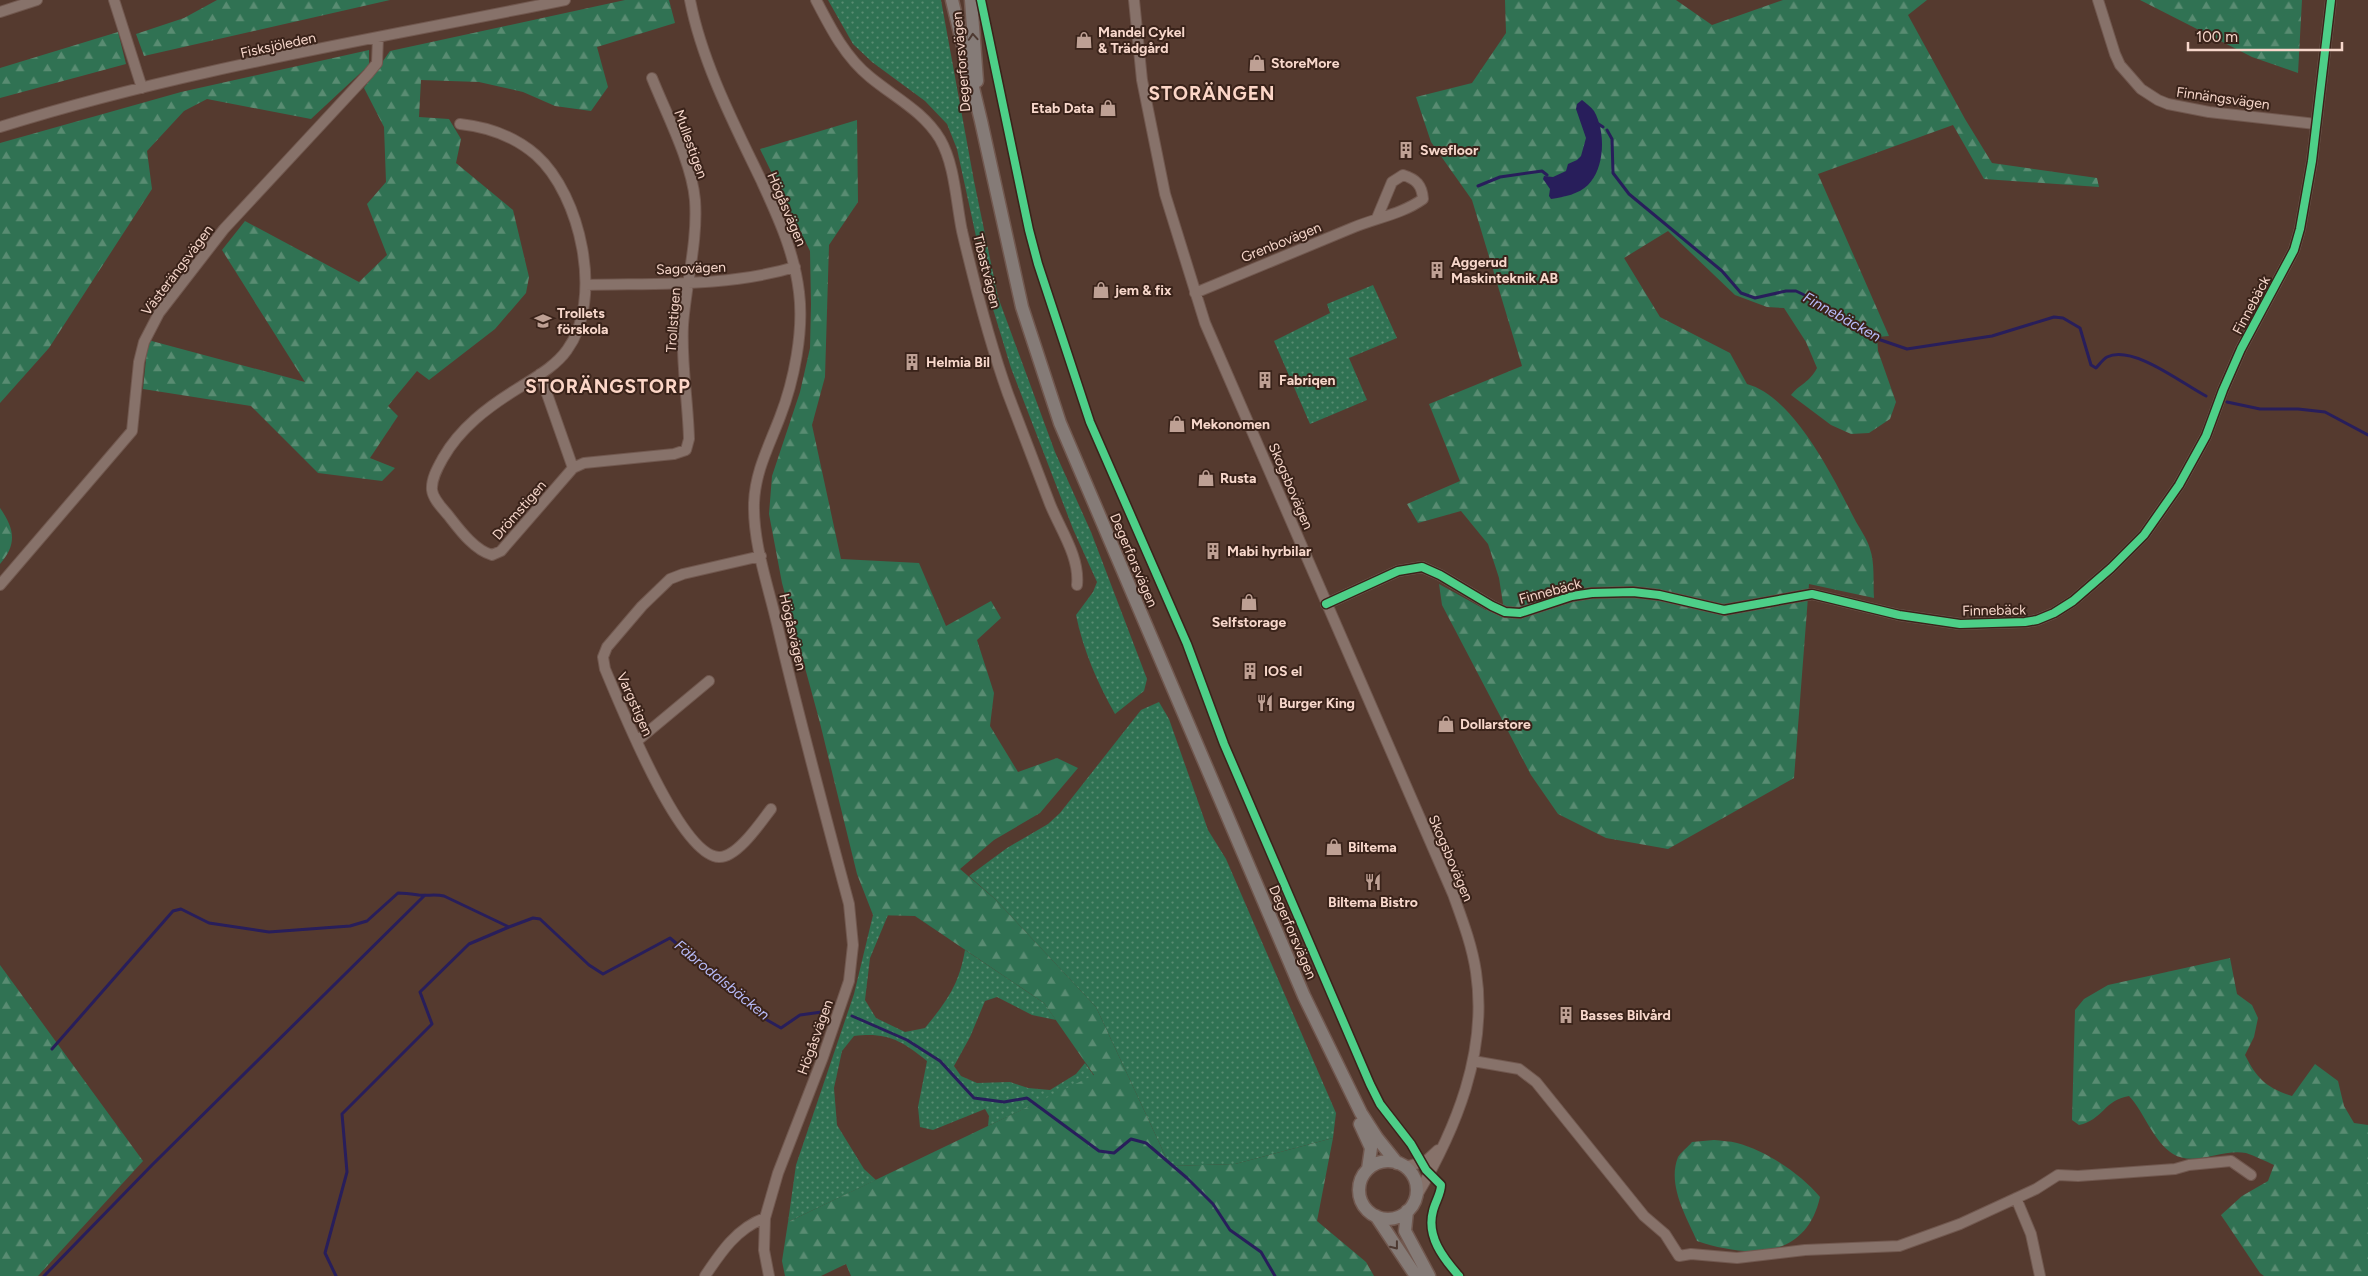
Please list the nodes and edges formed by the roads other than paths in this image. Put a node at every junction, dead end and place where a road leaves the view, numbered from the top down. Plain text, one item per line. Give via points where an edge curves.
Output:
1 (37, 0) edge
2 (114, 0) edge
3 (565, 0) edge
4 (690, 0) edge
5 (816, 0) edge
6 (952, 0) edge
7 (971, 0) edge
8 (1134, 0) edge
9 (2098, 0) edge
10 (2331, 0) edge
11 (0, 12) edge
12 (378, 38) junction
13 (652, 78) dead end
14 (142, 88) junction
15 (981, 121) junction
16 (460, 124) dead end
17 (2316, 124) junction
18 (0, 127) edge
19 (1377, 218) junction
20 (795, 267) junction
21 (689, 282) junction
22 (586, 285) junction
23 (1196, 293) junction
24 (540, 374) junction
25 (573, 468) junction
26 (761, 556) junction
27 (0, 585) edge
28 (1076, 585) dead end
29 (1326, 604) junction
30 (708, 681) dead end
31 (637, 741) junction
32 (771, 809) dead end
33 (1304, 996) junction
34 (1473, 1061) junction
35 (1444, 1141) junction
36 (1401, 1165) junction
37 (1368, 1169) junction
38 (2251, 1175) dead end
39 (1416, 1197) junction
40 (2016, 1198) junction
41 (1407, 1211) junction
42 (1376, 1216) junction
43 (765, 1218) junction
44 (704, 1276) edge
45 (769, 1276) edge
46 (1416, 1276) edge
47 (1429, 1276) edge
48 (2040, 1276) edge

1 - 11 street
2 - 14 street
3 - 12 street, Fisksjöleden
4 - 20 street, Högåsvägen via 697,34 787,238
5 - 28 street, Tibastvägen via 858,65 917,112 940,141 950,166 969,261 990,337 1050,505 1074,557 1078,576
6 - 15 main road, Degerforsvägen
15 -> 7 main road, Degerforsvägen
8 - 23 street, Skogsbovägen via 1147,110 1165,194
9 - 17 street, Finnängsvägen via 2120,65 2140,88 2158,100 2210,112
10 - 17 street, Finnebäck
12 - 14 street, Fisksjöleden
12 - 27 street, Västerängsvägen via 376,63 368,74 224,229 159,313 138,362 132,431
13 - 21 street, Mullestigen via 692,184 695,216
14 - 18 street, Fisksjöleden
15 - 33 main road, Degerforsvägen via 1022,308 1060,423
16 - 22 street, Drömstigen via 496,131 523,146 549,168 574,219
17 - 29 street, Finnebäck via 2311,168 2294,250 2241,350 2202,444 2144,535 2111,568 2054,613 2025,622 1960,624 1812,594 1724,610 1633,592 1572,596 1534,610 1506,612 1430,570 1413,567
19 - 19 street, Grenbovägen via 1412,207 1423,199 1422,188 1414,179 1403,175 1392,182
19 - 23 street, Grenbovägen
20 - 21 street, Sagovägen via 736,280
20 - 26 street, Högåsvägen via 800,295 794,370 760,468 754,500
21 - 22 street, Sagovägen
21 - 25 street, Trollstigen via 682,343 689,439 686,450 584,463
22 - 24 street, Drömstigen via 580,326 574,339 556,363
23 - 29 street, Skogsbovägen via 1232,386
24 - 25 street
24 - 25 street, Drömstigen via 484,412 456,439 437,468 432,492 460,530 484,552 492,555 500,551
26 - 31 street, Vargstigen via 670,579 607,647 603,656 605,669
26 - 43 street, Högåsvägen via 806,747 849,904 853,945 843,1001 778,1173
29 - 34 street, Skogsbovägen via 1464,925 1476,972 1478,1010
30 - 31 street
31 - 32 street, Vargstigen via 670,808 683,828 710,854 728,856
33 - 36 main road, Degerforsvägen via 1361,1113 1377,1138
33 - 37 main road, Degerforsvägen via 1331,1070 1368,1139 1371,1148
34 - 35 street, Skogsbovägen via 1469,1080
34 - 40 street via 1519,1069 1536,1082 1644,1216 1665,1234 1679,1256 1737,1258 1805,1250 1899,1246 1960,1224
35 - 36 street, Skogsbovägen via 1426,1161
35 - 39 street, Skogsbovägen
36 - 37 main road via 1384,1162
36 - 39 main road via 1415,1180
37 - 42 main road via 1362,1178 1359,1194 1363,1205
38 - 40 street via 2230,1161 2175,1169 2058,1175 2049,1183
39 - 41 main road
40 - 48 street via 2031,1234
41 - 42 main road via 1392,1218
41 - 47 main road via 1405,1231
42 -> 46 main road
43 - 44 street via 733,1238
43 - 45 street, Högåsvägen via 764,1250

